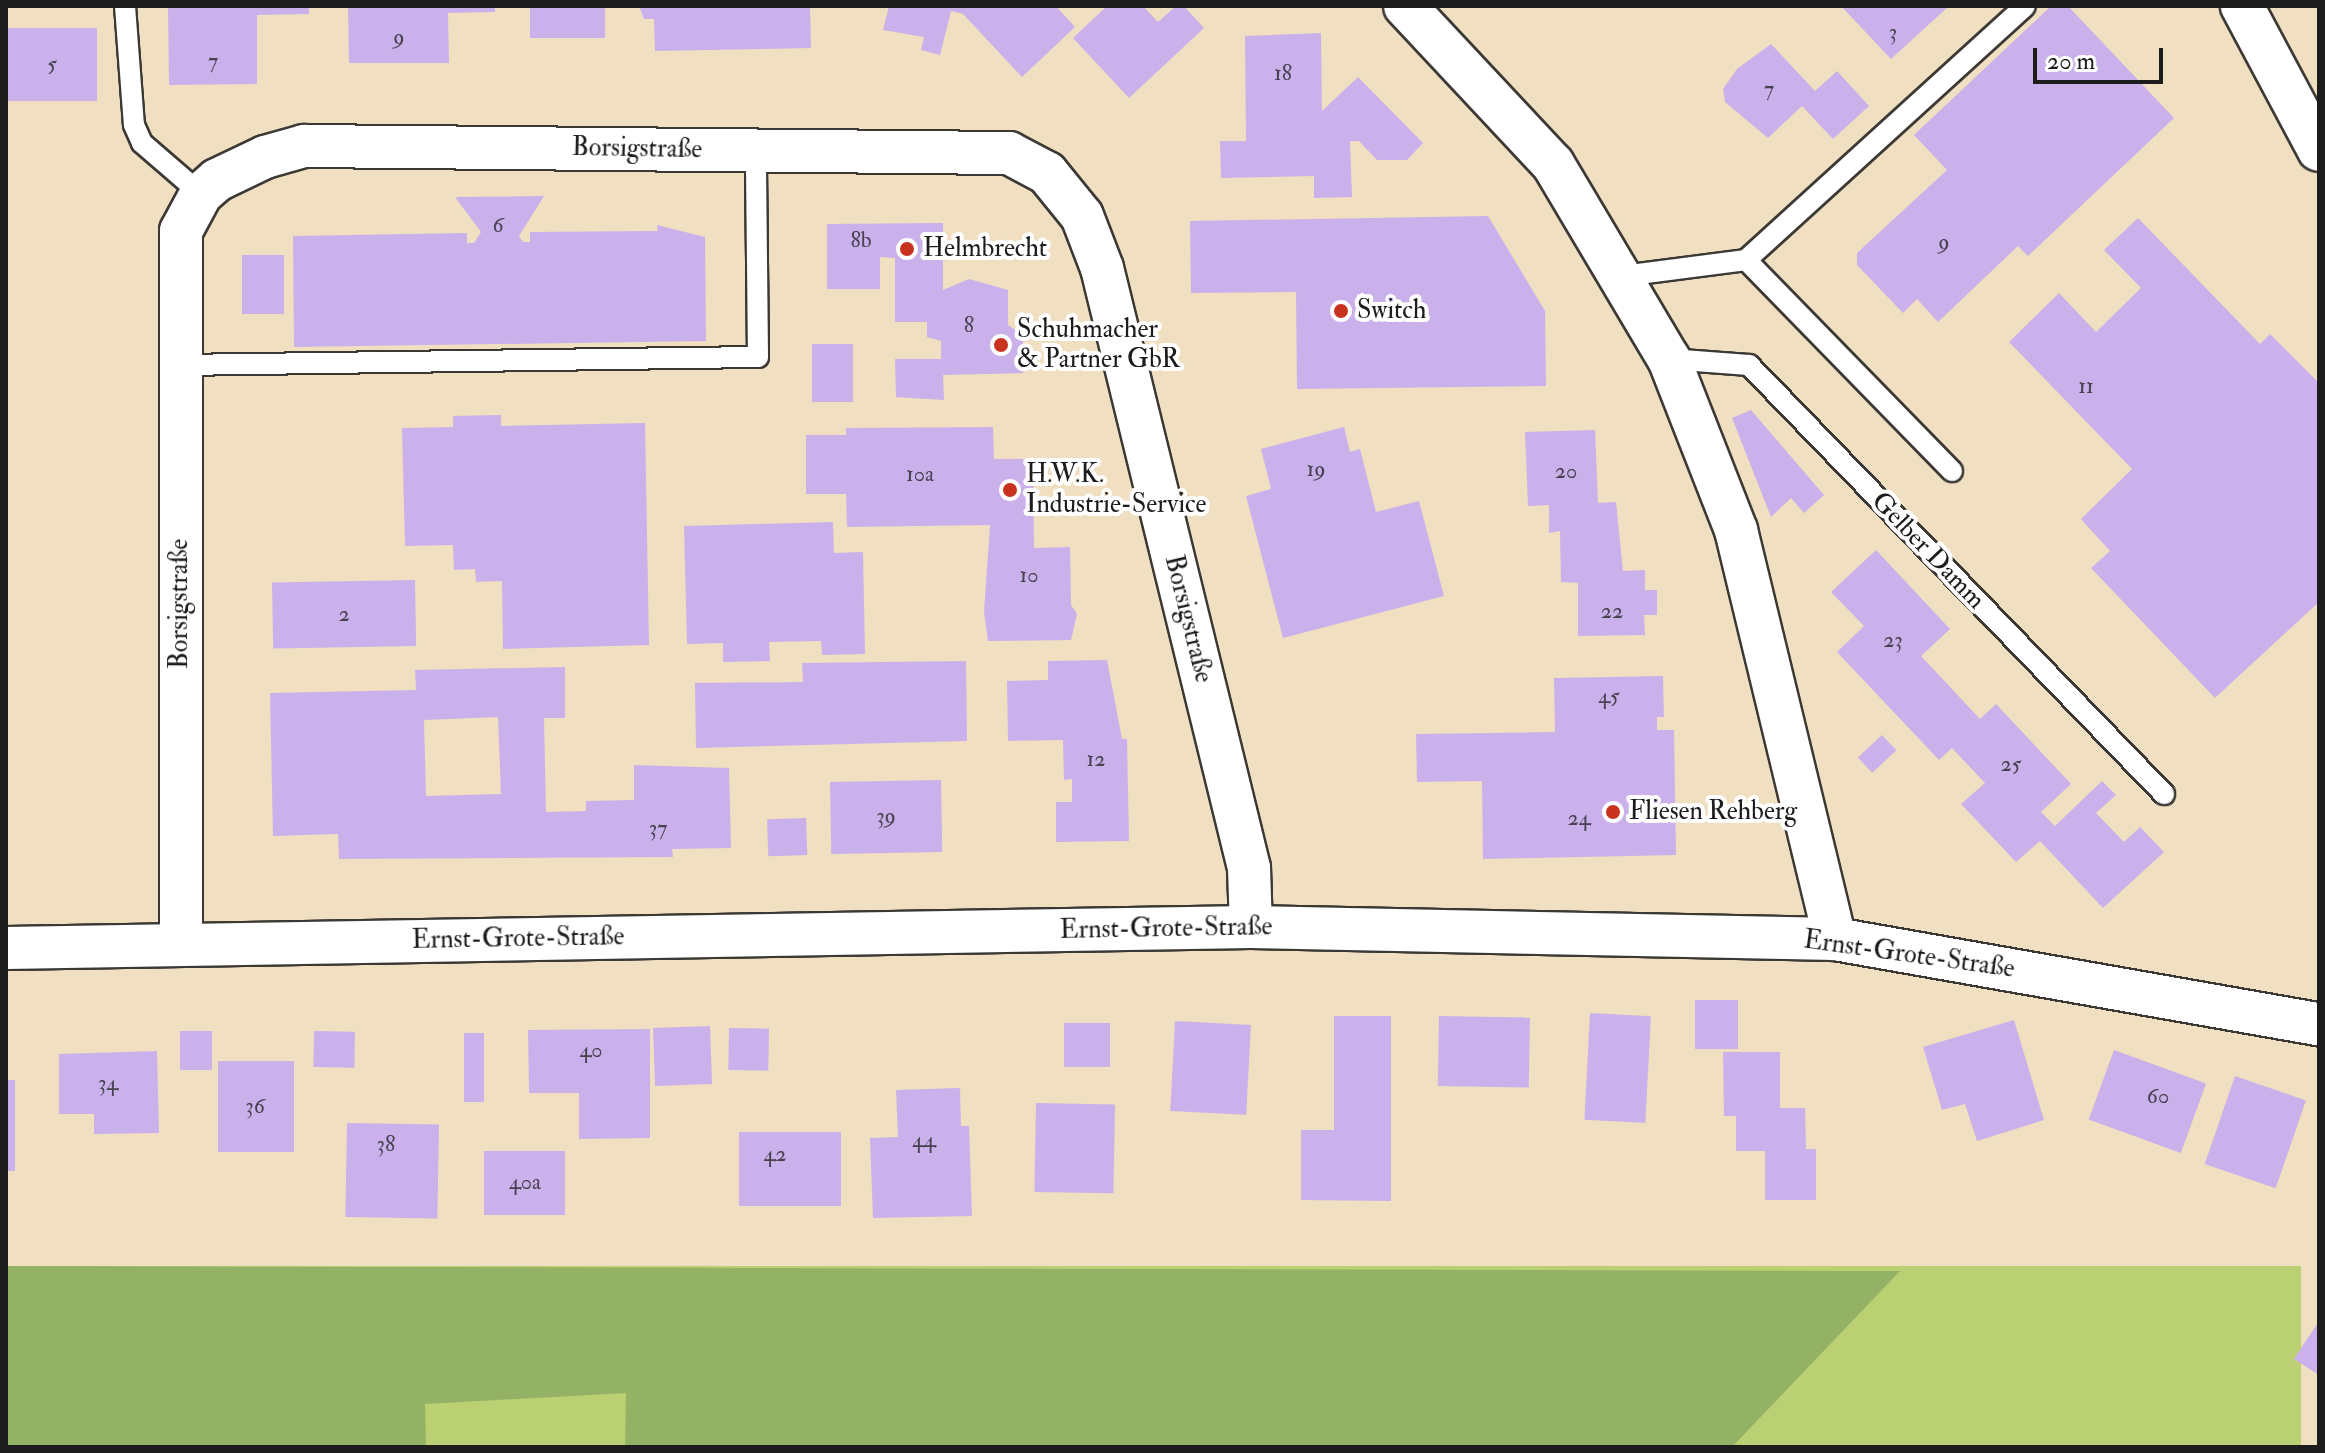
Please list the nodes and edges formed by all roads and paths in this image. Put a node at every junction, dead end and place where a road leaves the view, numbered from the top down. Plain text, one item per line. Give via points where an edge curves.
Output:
1 (125, 6) edge
2 (1405, 6) edge
3 (2025, 6) edge
4 (2242, 6) edge
5 (756, 150) junction
6 (2319, 150) edge
7 (201, 194) junction
8 (1746, 260) junction
9 (1623, 276) junction
10 (1669, 359) junction
11 (178, 365) junction
12 (1952, 471) dead end
13 (2164, 794) dead end
14 (1251, 927) junction
15 (1835, 939) junction
16 (181, 944) junction
17 (6, 948) edge
18 (2319, 1024) edge

1 - 7 lane via 134,125 142,143
2 - 9 street via 1553,164
3 - 8 lane
4 - 6 street
5 - 7 street, Borsigstraße via 304,146 237,168
5 - 11 lane via 758,357
5 - 14 street, Borsigstraße via 1009,153 1047,173 1082,216 1102,268 1249,868
7 - 11 street, Borsigstraße via 181,231
8 - 9 lane
8 - 12 lane
9 - 10 street
10 - 13 lane, Gelber Damm via 1749,365
10 - 15 street via 1736,530
11 - 16 street, Borsigstraße
14 - 15 street, Ernst-Grote-Straße
14 - 16 street, Ernst-Grote-Straße
15 - 18 street, Ernst-Grote-Straße
16 - 17 street, Ernst-Grote-Straße

